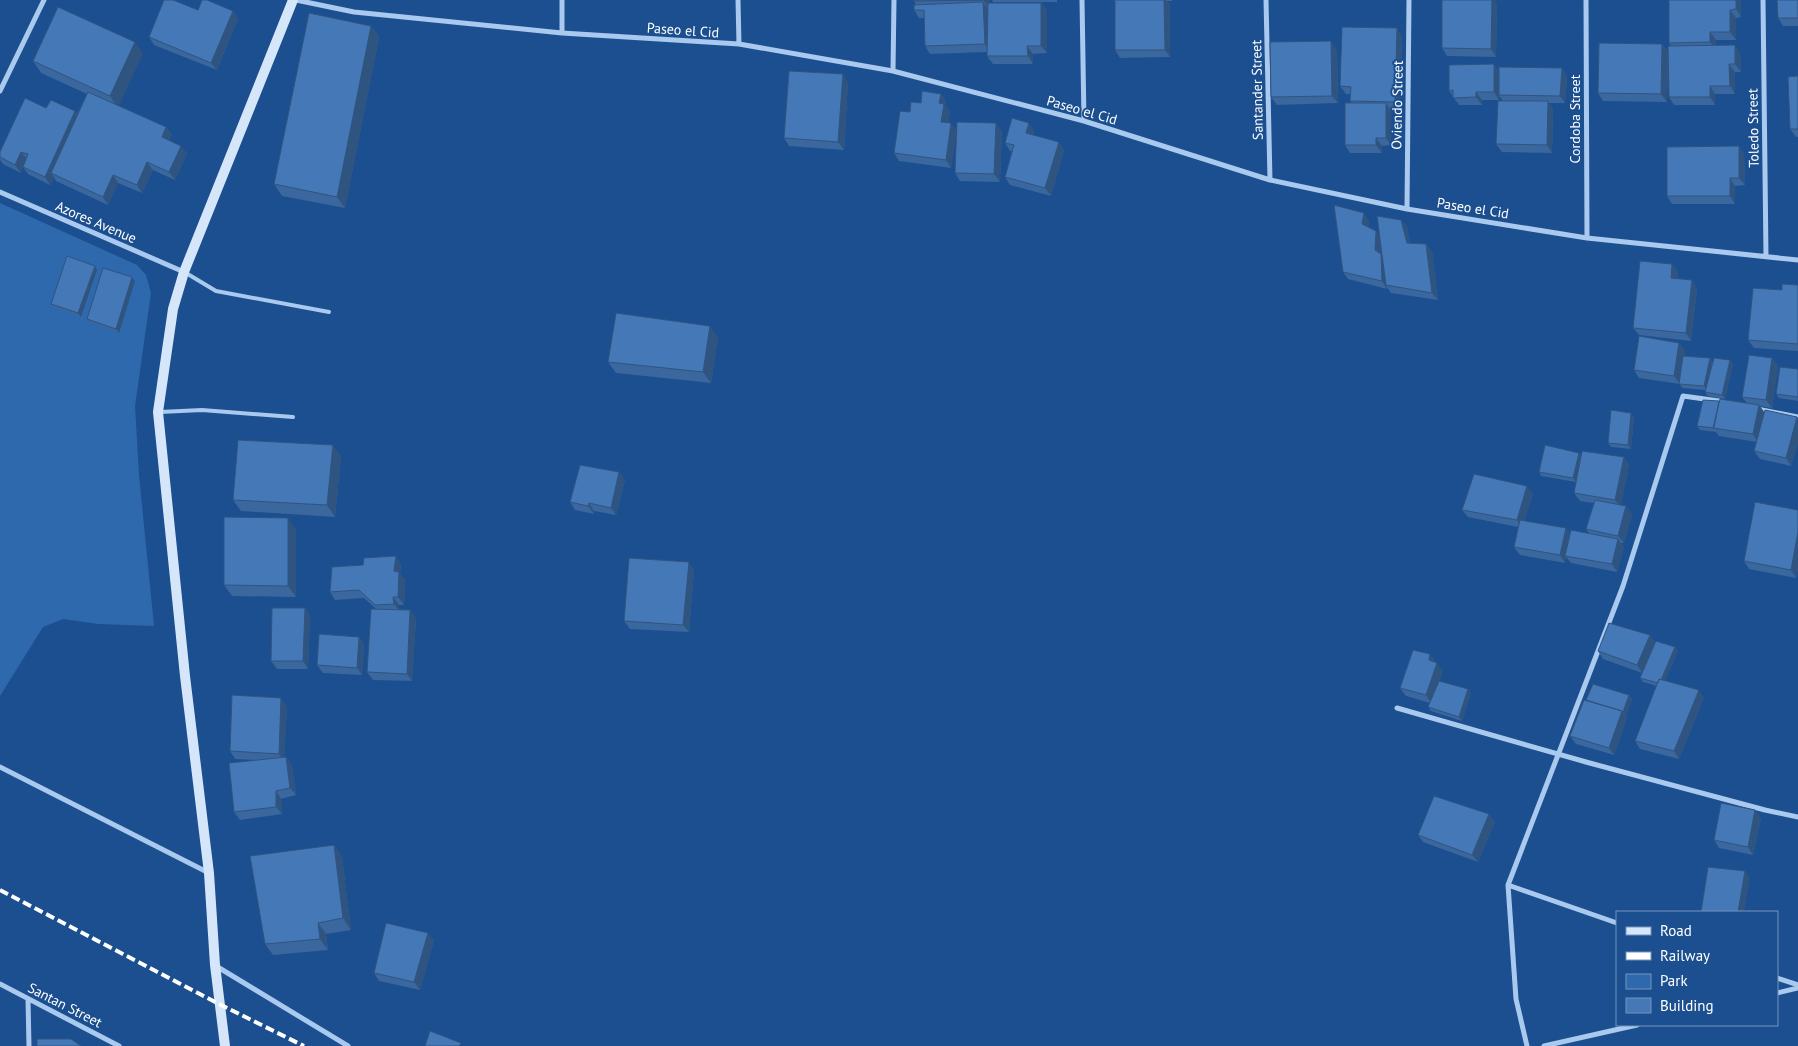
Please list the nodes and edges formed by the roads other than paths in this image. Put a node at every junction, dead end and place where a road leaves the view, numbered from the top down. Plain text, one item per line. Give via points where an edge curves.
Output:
1 (44, 0) edge
2 (295, 0) edge
3 (562, 0) edge
4 (738, 0) edge
5 (894, 0) edge
6 (1082, 0) edge
7 (1266, 0) edge
8 (1409, 0) edge
9 (1586, 0) edge
10 (1763, 0) edge
11 (562, 33) junction
12 (739, 44) junction
13 (893, 71) junction
14 (0, 91) edge
15 (1084, 121) junction
16 (1270, 180) junction
17 (0, 192) edge
18 (1407, 210) junction
19 (1586, 238) junction
20 (1766, 256) junction
21 (1798, 260) edge
22 (184, 272) junction
23 (329, 312) dead end
24 (1721, 402) edge
25 (1750, 407) edge
26 (158, 412) junction
27 (293, 417) dead end
28 (1798, 417) edge
29 (1398, 708) dead end
30 (1559, 754) junction
31 (0, 767) edge
32 (1798, 817) edge
33 (209, 874) junction
34 (1508, 885) junction
35 (1616, 923) edge
36 (215, 965) junction
37 (1778, 978) edge
38 (0, 984) edge
39 (1798, 986) edge
40 (1778, 993) edge
41 (28, 999) junction
42 (1633, 1026) edge
43 (29, 1046) edge
44 (119, 1046) edge
45 (225, 1046) edge
46 (348, 1046) edge
47 (1527, 1046) edge
48 (1544, 1046) edge

1 - 14 street
2 - 11 street, Paseo el Cid via 354,12
2 - 22 street
3 - 11 street
4 - 12 street
5 - 13 street
6 - 15 street
7 - 16 street, Santander Street
8 - 18 street, Oviendo Street
9 - 19 street, Cordoba Street
10 - 20 street, Toledo Street
11 - 12 street, Paseo el Cid
12 - 13 street, Paseo el Cid
13 - 15 street, Paseo el Cid
15 - 16 street, Paseo el Cid
16 - 18 street, Paseo el Cid
17 - 22 street, Azores Avenue
18 - 19 street, Paseo el Cid
19 - 20 street, Paseo el Cid
20 - 21 street, Paseo el Cid
22 - 23 lane via 216,291
22 - 26 street via 173,309
24 - 30 street via 1683,396 1622,586
25 - 28 street
26 - 27 lane via 202,410
26 - 33 street
29 - 30 street
30 - 32 street
30 - 34 street
31 - 33 street
33 - 36 street
34 - 35 street
34 - 47 street via 1516,999
36 - 45 street
36 - 46 street
37 - 39 street
38 - 41 street, Santan Street
39 - 40 street
41 - 43 street
41 - 44 street, Santan Street
42 - 48 street

